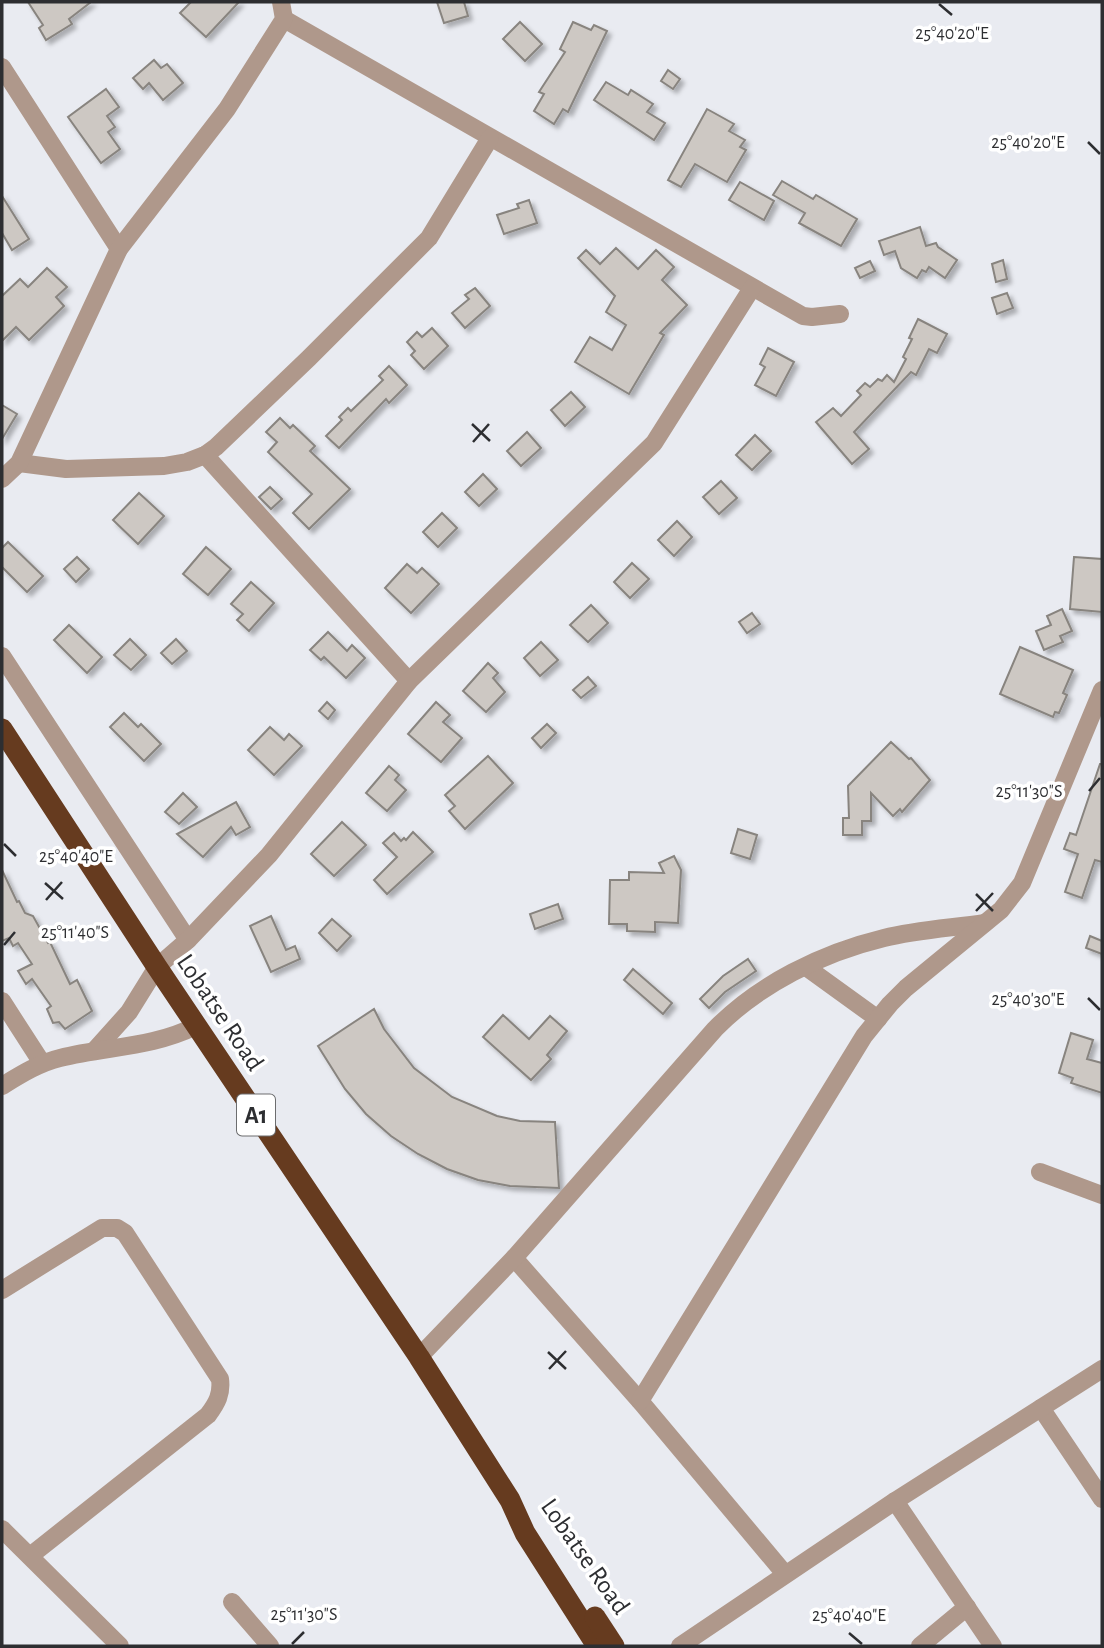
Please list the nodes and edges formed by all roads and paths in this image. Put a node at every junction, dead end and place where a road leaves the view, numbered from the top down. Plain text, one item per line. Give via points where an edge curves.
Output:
1 (282, 11) edge
2 (2, 68) edge
3 (490, 138) junction
4 (119, 249) junction
5 (752, 288) junction
6 (840, 314) dead end
7 (205, 455) junction
8 (19, 463) junction
9 (2, 479) edge
10 (2, 656) edge
11 (409, 681) junction
12 (1102, 690) edge
13 (2, 729) edge
14 (985, 923) junction
15 (188, 940) junction
16 (157, 967) junction
17 (806, 967) junction
18 (2, 1002) edge
19 (878, 1019) junction
20 (196, 1026) junction
21 (94, 1051) junction
22 (42, 1063) junction
23 (2, 1086) edge
24 (1040, 1172) dead end
25 (1102, 1195) edge
26 (514, 1258) junction
27 (2, 1290) edge
28 (419, 1357) junction
29 (1102, 1369) edge
30 (640, 1401) junction
31 (1041, 1408) junction
32 (1102, 1499) edge
33 (895, 1501) junction
34 (2, 1529) edge
35 (30, 1556) junction
36 (785, 1574) junction
37 (232, 1602) dead end
38 (967, 1607) junction
39 (605, 1641) edge
40 (120, 1646) edge
41 (270, 1646) edge
42 (627, 1646) edge
43 (680, 1646) edge
44 (920, 1646) edge
45 (993, 1646) edge

1 - 3 street
1 - 4 street via 227,108
2 - 4 street
3 - 5 street
3 - 7 street via 429,238
4 - 8 street
5 - 6 street via 803,316
5 - 11 street via 654,443
7 - 8 street via 164,466 66,469
7 - 11 street
8 - 9 street
10 - 15 street
11 - 15 street via 268,855
12 - 14 street via 1022,883 1002,910
13 - 16 highway, Lobatse Road / A1
14 - 17 street via 886,938
14 - 19 street via 906,988
15 - 16 street
16 - 20 highway, Lobatse Road / A1
16 - 21 street via 129,1012
17 - 19 street
17 - 26 street via 764,989 723,1021
18 - 22 street
19 - 30 street via 853,1052
20 - 21 street via 152,1043
20 - 28 highway, Lobatse Road / A1
21 - 22 street
22 - 23 street
24 - 25 street
26 - 28 street
26 - 30 street
27 - 35 street via 102,1228 117,1228 125,1233 220,1379 222,1390 208,1415
28 - 39 highway, Lobatse Road / A1 via 510,1500 536,1529
29 - 31 street
30 - 36 street
31 - 32 street
31 - 33 street
33 - 36 street
33 - 38 street
34 - 35 street
35 - 40 street
36 - 43 street
37 - 41 street
38 - 44 street
38 - 45 street
39 - 42 highway

